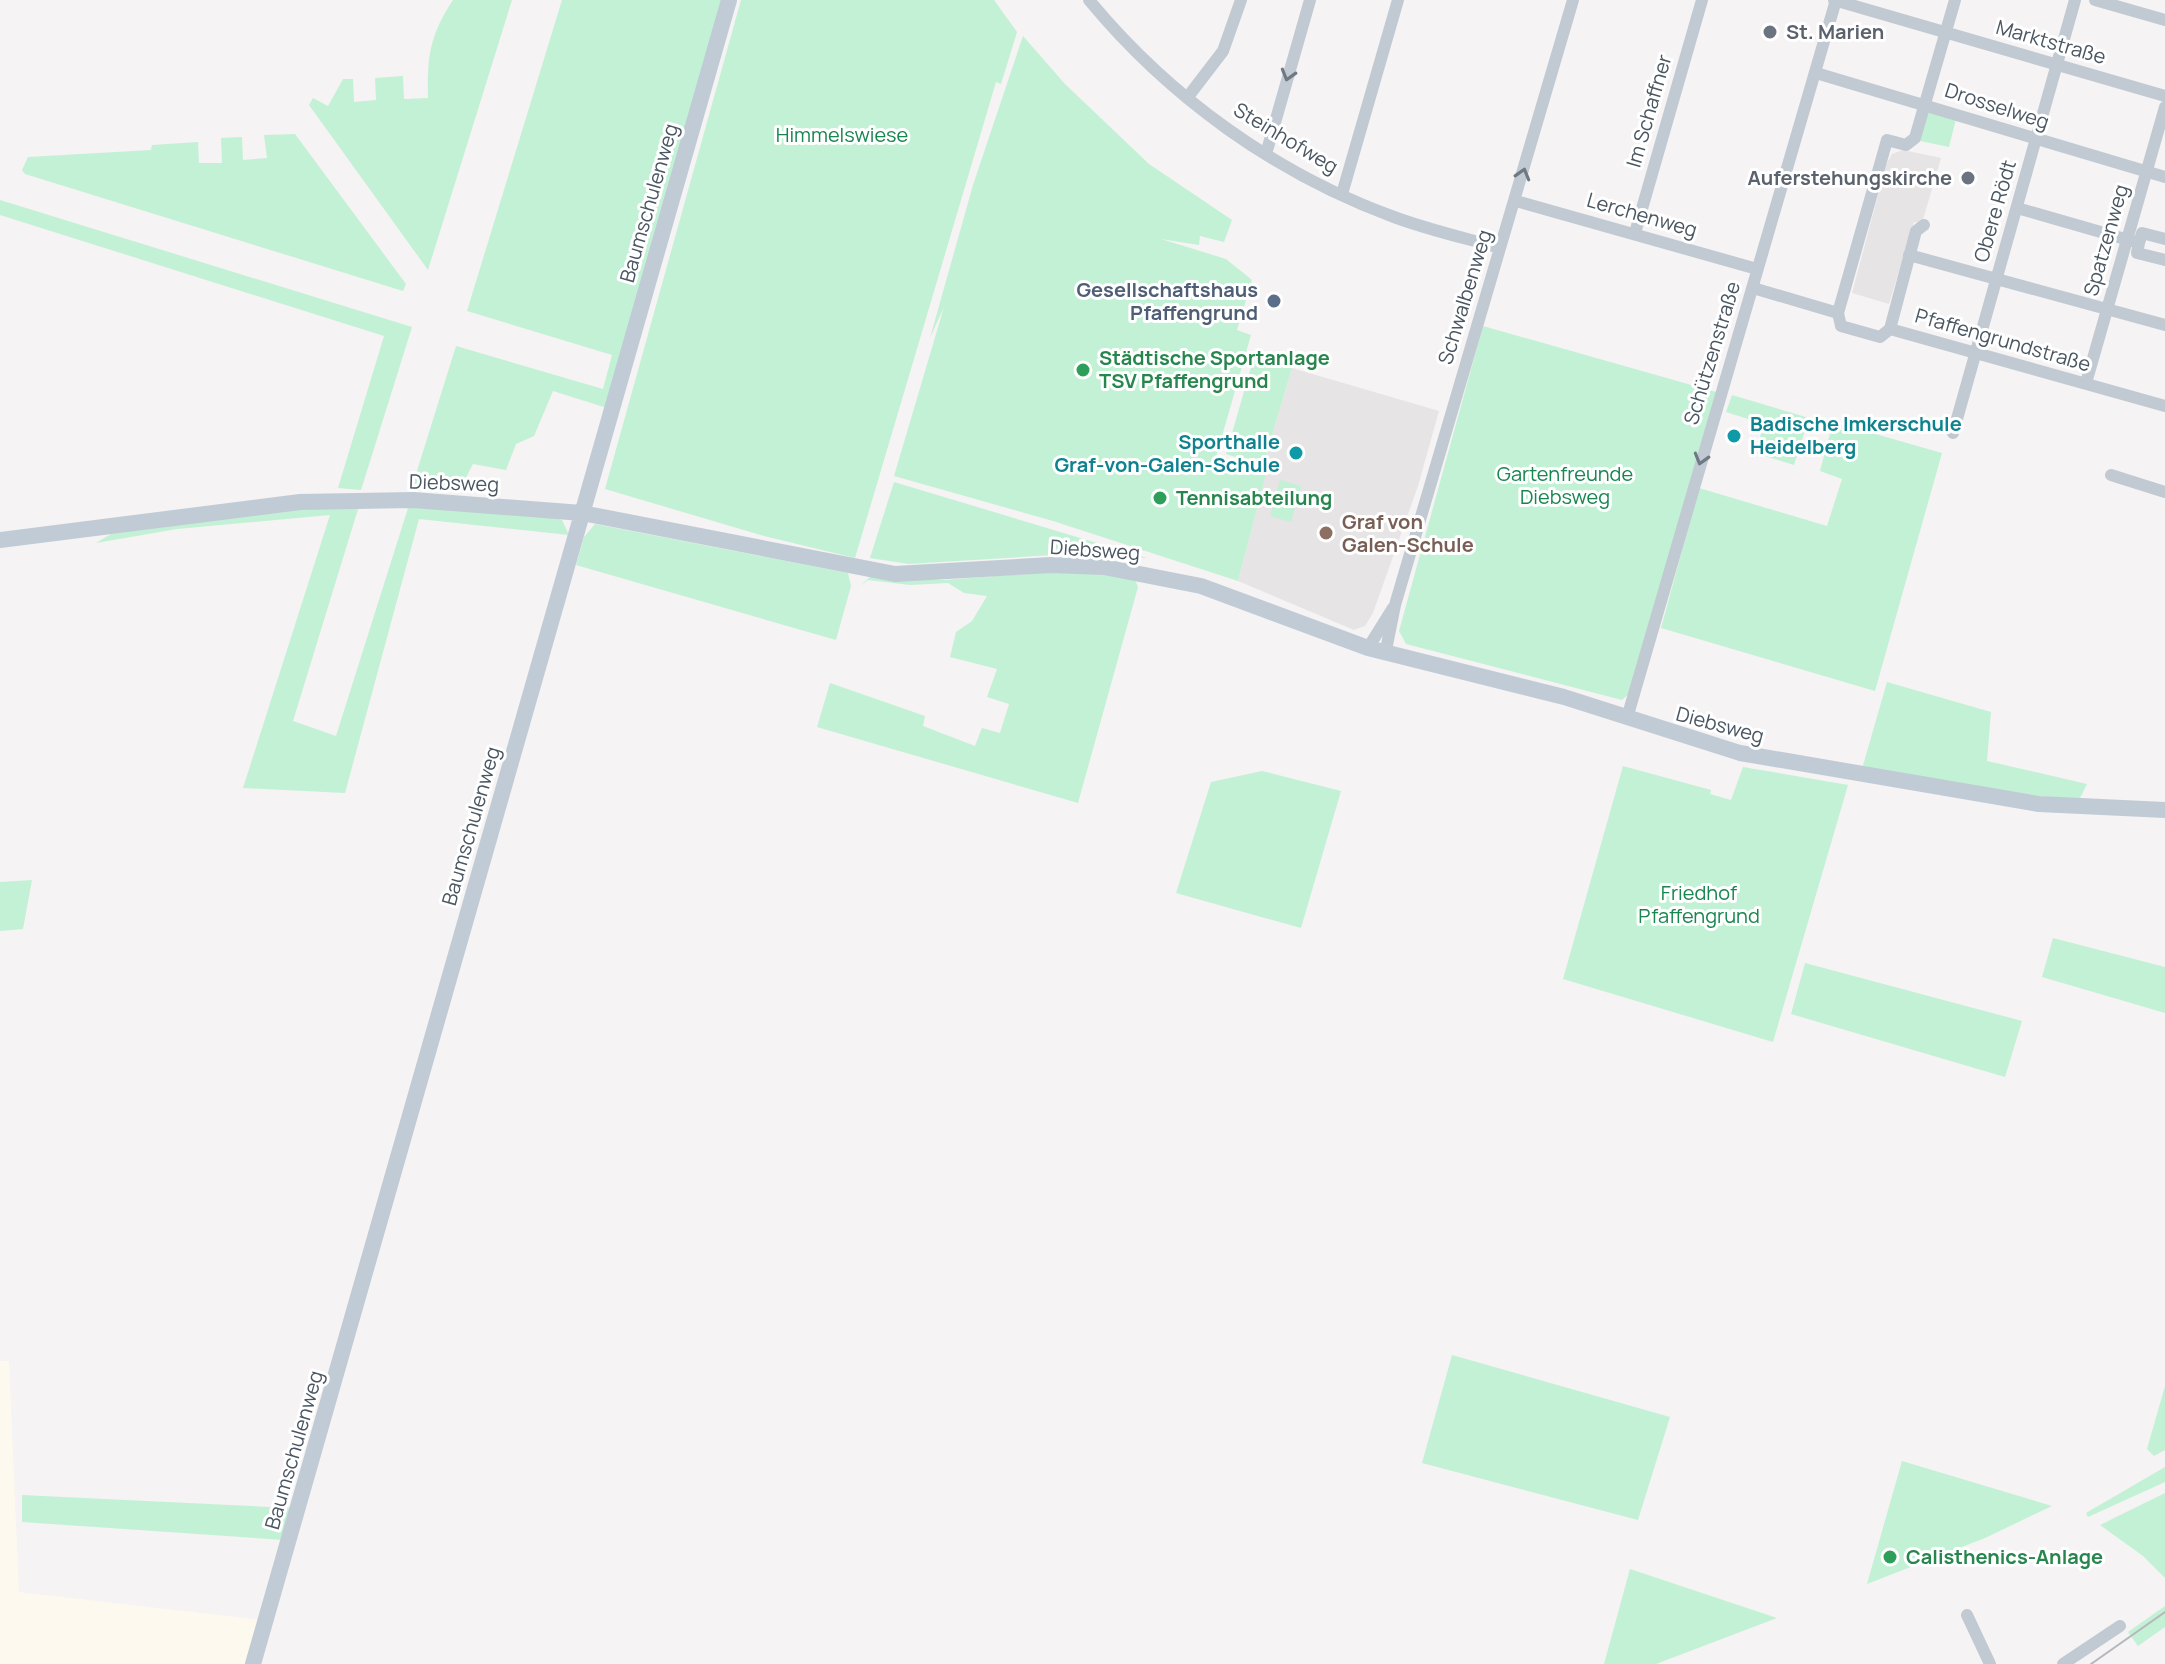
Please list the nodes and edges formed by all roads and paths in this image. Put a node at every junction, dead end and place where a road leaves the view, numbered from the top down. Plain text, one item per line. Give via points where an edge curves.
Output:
1 (729, 0) edge
2 (1241, 0) edge
3 (1310, 0) edge
4 (1398, 0) edge
5 (1573, 0) edge
6 (1702, 0) edge
7 (1835, 0) edge
8 (1955, 0) edge
9 (2075, 0) edge
10 (2095, 0) edge
11 (1091, 1) edge
12 (2165, 20) edge
13 (1946, 32) junction
14 (2057, 65) junction
15 (1816, 73) junction
16 (2165, 96) edge
17 (1187, 98) junction
18 (1925, 104) junction
19 (2165, 107) edge
20 (2036, 140) junction
21 (1266, 154) junction
22 (2145, 172) junction
23 (2165, 177) edge
24 (1342, 194) junction
25 (1516, 201) junction
26 (2017, 208) junction
27 (1924, 225) dead end
28 (1635, 233) junction
29 (2165, 239) edge
30 (2133, 241) junction
31 (1500, 248) junction
32 (1909, 255) junction
33 (2165, 260) edge
34 (1757, 269) junction
35 (1997, 277) junction
36 (1753, 288) junction
37 (2107, 309) junction
38 (1838, 313) junction
39 (2165, 325) edge
40 (1890, 329) junction
41 (1976, 352) junction
42 (2086, 383) junction
43 (2165, 406) edge
44 (1953, 433) dead end
45 (2111, 475) dead end
46 (2165, 492) edge
47 (582, 513) junction
48 (0, 540) edge
49 (1395, 605) junction
50 (1387, 646) junction
51 (1368, 648) junction
52 (1627, 718) junction
53 (2165, 810) edge
54 (1967, 1615) dead end
55 (2120, 1626) dead end
56 (253, 1664) edge
57 (1990, 1664) edge
58 (2063, 1664) edge

1 - 47 main road, Baumschulenweg
2 - 17 street via 1223,51
3 -> 21 street
4 - 24 street
25 -> 5 street, Schwalbenweg
6 - 28 street, Im Schaffner
7 - 13 street, Marktstraße
7 - 15 street, Schützenstraße
8 - 13 street
9 - 14 street, Obere Rödt
10 - 12 street
11 - 17 street, Steinhofweg
13 - 14 street, Marktstraße
13 - 18 street
14 - 16 street, Marktstraße
14 - 20 street, Obere Rödt
15 - 18 street, Drosselweg
15 - 34 street, Schützenstraße
17 - 21 street, Steinhofweg
18 - 20 street, Drosselweg
18 - 38 street via 1912,142 1887,140
19 - 22 street, Spatzenweg
20 - 22 street, Drosselweg
20 - 26 street, Obere Rödt
21 - 24 street, Steinhofweg
22 - 23 street, Drosselweg
22 - 30 street, Spatzenweg
24 - 31 street, Steinhofweg via 1397,218
25 - 28 street, Lerchenweg
25 - 31 street, Schwalbenweg
26 - 30 street
26 - 35 street, Obere Rödt
27 - 32 street via 1916,231
28 - 34 street, Lerchenweg
29 - 30 street via 2142,233
30 - 33 street via 2137,253
30 - 37 street, Spatzenweg
31 - 49 street, Schwalbenweg
32 - 35 street
32 - 40 street
34 - 36 street, Schützenstraße
35 - 37 street
35 - 41 street, Obere Rödt
36 - 38 street, Pfaffengrundstraße
36 -> 52 street, Schützenstraße
37 - 39 street
37 - 42 street, Spatzenweg
38 - 40 street, Pfaffengrundstraße via 1841,326 1880,337
40 - 41 street, Pfaffengrundstraße
41 - 42 street, Pfaffengrundstraße
41 - 44 street, Obere Rödt
42 - 43 street, Pfaffengrundstraße
45 - 46 street
47 - 48 main road, Diebsweg via 413,500 300,502
47 - 51 main road, Diebsweg via 895,574 1051,565 1149,574 1224,593
47 - 56 main road, Baumschulenweg
49 - 50 street, Schwalbenweg
49 - 51 street, Schwalbenweg
50 - 51 main road, Diebsweg
50 - 52 main road, Diebsweg
52 - 53 main road, Diebsweg via 1740,753 1943,789 2039,804
54 - 57 street
55 - 58 street

